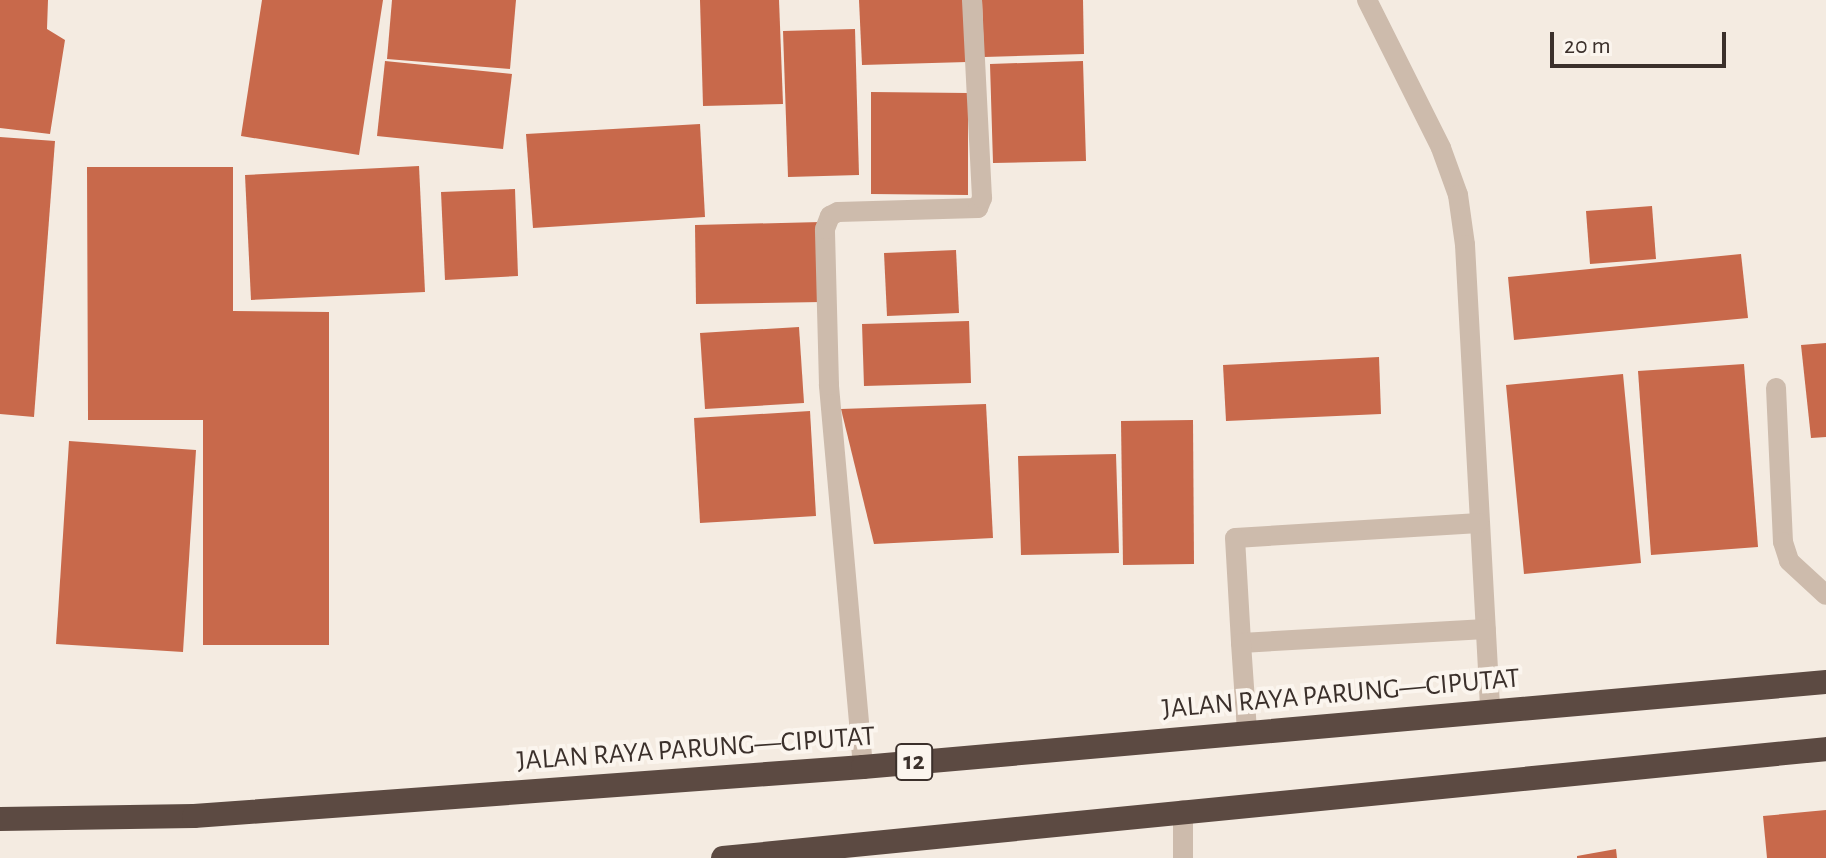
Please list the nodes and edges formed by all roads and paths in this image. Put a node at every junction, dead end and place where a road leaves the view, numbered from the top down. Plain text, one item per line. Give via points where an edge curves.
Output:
1 (972, 0) edge
2 (1367, 0) edge
3 (1776, 388) dead end
4 (1479, 523) junction
5 (1826, 595) edge
6 (1486, 629) junction
7 (1241, 643) junction
8 (1826, 682) edge
9 (1490, 712) junction
10 (1247, 732) junction
11 (1826, 749) edge
12 (863, 767) junction
13 (1183, 810) junction
14 (0, 819) edge
15 (723, 858) edge
16 (1183, 858) edge

1 - 12 street via 982,198 978,208 838,212 825,229 829,385
2 - 4 street via 1441,148 1458,195
3 - 5 street via 1783,542 1789,561
4 - 6 street
4 - 7 street via 1235,538
6 - 7 street
6 - 9 street
7 - 10 street
8 - 9 highway, JALAN RAYA PARUNG—CIPUTAT / 12
9 - 10 highway, JALAN RAYA PARUNG—CIPUTAT / 12
10 - 12 highway, JALAN RAYA PARUNG—CIPUTAT / 12
11 - 13 highway
12 - 14 highway, JALAN RAYA PARUNG—CIPUTAT / 12 via 194,816
13 - 15 highway
13 - 16 street

